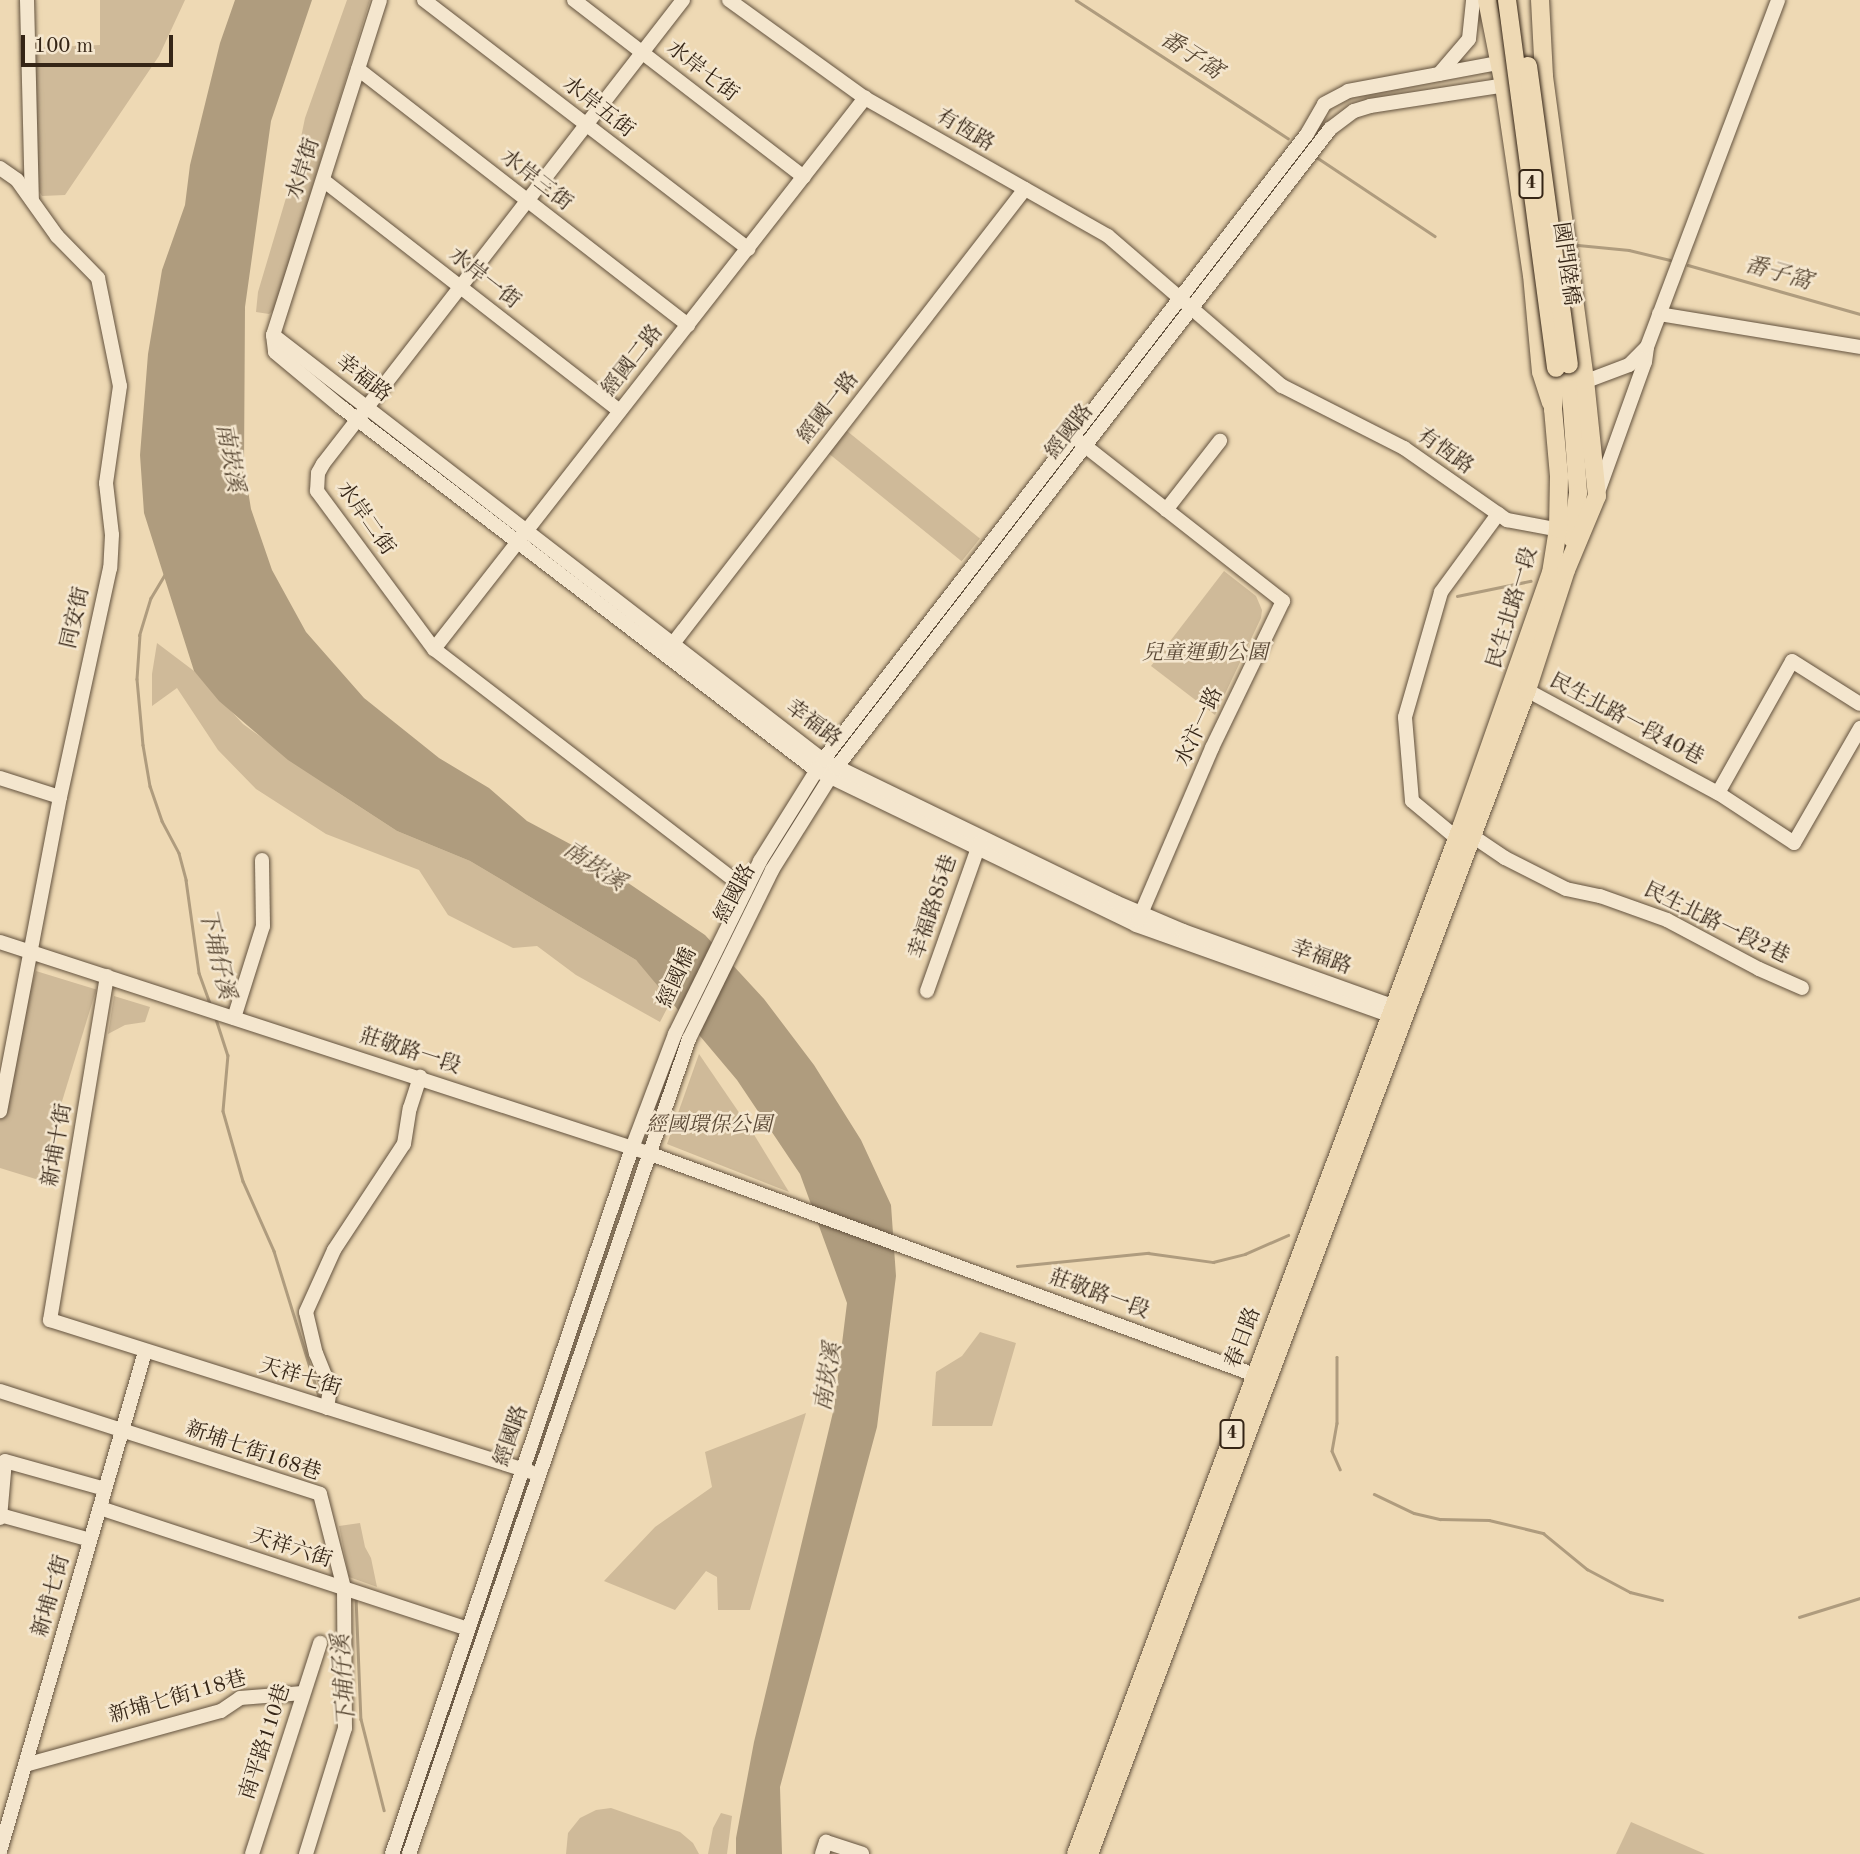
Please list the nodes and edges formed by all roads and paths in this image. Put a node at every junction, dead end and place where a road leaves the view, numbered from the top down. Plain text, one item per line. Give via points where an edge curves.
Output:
1 (27, 0) edge
2 (380, 0) edge
3 (424, 0) edge
4 (574, 0) edge
5 (683, 0) edge
6 (729, 0) edge
7 (1473, 0) edge
8 (1487, 0) edge
9 (1507, 0) edge
10 (1519, 0) edge
11 (1540, 0) edge
12 (1778, 0) edge
13 (642, 53) junction
14 (1498, 63) junction
15 (358, 69) junction
16 (1438, 75) junction
17 (1544, 76) junction
18 (1504, 86) junction
19 (866, 98) junction
20 (586, 125) junction
21 (0, 168) edge
22 (804, 177) junction
23 (323, 180) junction
24 (1026, 189) junction
25 (32, 200) junction
26 (528, 201) junction
27 (748, 249) junction
28 (461, 287) junction
29 (1180, 298) junction
30 (1192, 309) junction
31 (1659, 314) junction
32 (688, 325) junction
33 (273, 335) junction
34 (1647, 347) junction
35 (1860, 347) edge
36 (275, 352) joint
37 (1563, 366) junction
38 (1578, 383) junction
39 (1553, 409) junction
40 (620, 411) junction
41 (362, 414) junction
42 (1073, 437) junction
43 (1220, 441) dead end
44 (1085, 447) junction
45 (1558, 491) junction
46 (1578, 494) junction
47 (1597, 496) junction
48 (1166, 510) junction
49 (1498, 514) junction
50 (1571, 532) junction
51 (522, 537) junction
52 (669, 648) junction
53 (434, 649) junction
54 (1520, 687) junction
55 (1860, 704) edge
56 (1860, 728) edge
57 (820, 765) junction
58 (833, 773) junction
59 (0, 778) edge
60 (1718, 793) junction
61 (60, 797) junction
62 (1464, 838) junction
63 (979, 843) junction
64 (261, 860) dead end
65 (744, 888) junction
66 (1139, 919) junction
67 (718, 941) joint
68 (0, 942) edge
69 (30, 951) junction
70 (730, 953) joint
71 (107, 976) junction
72 (1802, 988) dead end
73 (928, 991) dead end
74 (1398, 1013) junction
75 (230, 1017) junction
76 (682, 1036) junction
77 (420, 1077) junction
78 (0, 1111) edge
79 (632, 1148) junction
80 (648, 1153) junction
81 (50, 1320) joint
82 (145, 1352) junction
83 (1260, 1377) junction
84 (0, 1391) edge
85 (322, 1406) junction
86 (122, 1430) junction
87 (523, 1470) junction
88 (538, 1475) junction
89 (105, 1489) junction
90 (100, 1507) junction
91 (0, 1516) edge
92 (90, 1540) junction
93 (352, 1591) junction
94 (468, 1629) junction
95 (320, 1643) dead end
96 (303, 1693) junction
97 (25, 1765) junction
98 (0, 1852) edge
99 (251, 1854) edge
100 (306, 1854) edge
101 (392, 1854) edge
102 (409, 1854) edge
103 (822, 1854) edge
104 (862, 1854) edge
105 (1076, 1854) edge
106 (1089, 1854) edge

1 - 25 street
2 - 15 street, 水岸街
3 - 20 street, 水岸五街
4 - 13 street, 水岸七街
5 - 13 street, 水岸二街
6 - 19 street, 有恆路
7 - 16 street via 1469,39
8 - 14 main road, 4
9 - 37 main road, 國門陸橋 / 4, bridge
10 - 37 main road, 國門陸橋 / 4, bridge
11 - 17 main road, 4
12 - 31 street
13 - 20 street, 水岸二街
13 - 22 street, 水岸七街
14 - 16 street, 經國路
14 - 18 main road, 4
15 - 23 street, 水岸街
15 - 26 street, 水岸三街
16 - 29 street, 經國路 via 1348,91 1324,104 1307,134
17 - 18 street, 經國路
17 - 38 main road, 4
18 - 30 street, 經國路 via 1354,111 1330,130
18 - 39 main road, 4 via 1532,275 1541,372
19 - 22 street, 經國二路
19 - 24 street, 有恆路
20 - 26 street, 水岸二街
20 - 27 street, 水岸五街
21 - 25 street, 同安街 via 17,180
22 - 27 street, 經國二路
23 - 28 street, 水岸一街
23 - 33 street, 水岸街
24 - 29 street, 有恆路 via 1108,236
24 - 52 street, 經國一路
25 - 61 street, 同安街 via 57,236 97,278 120,386 106,483 112,552
26 - 28 street, 水岸二街
26 - 32 street, 水岸三街
27 - 32 street, 經國二路
28 - 40 street, 水岸一街
28 - 41 street, 水岸二街
29 - 30 street, 有恆路
29 - 42 street, 經國路
30 - 44 street, 經國路
30 - 49 street, 有恆路 via 1282,386 1404,448
31 - 34 street
31 - 35 street
32 - 40 street, 經國二路
33 - 36 street, 水岸街
33 - 41 street, 幸福路
34 - 38 street via 1629,365
34 - 47 street
36 - 41 street, 幸福路
37 - 38 main road, 4
37 - 39 main road, 4
38 - 39 street
38 - 46 main road, 4
38 - 47 main road, 4
39 - 45 main road, 民生北路一段 / 4
40 - 51 street, 經國二路
41 - 51 street, 幸福路
41 - 53 street, 水岸二街 via 318,472 317,491
42 - 44 street, 水汴一路
42 - 57 street, 經國路
43 - 48 street
44 - 48 street, 水汴一路
44 - 58 street, 經國路
45 - 46 main road
45 - 50 main road, 民生北路一段 / 4
46 - 47 main road
46 - 50 main road, 4
47 - 50 main road, 4
48 - 66 street, 水汴一路 via 1283,601 1212,748
49 - 50 street, 有恆路 via 1507,520
49 - 62 street, 民生北路一段2巷 via 1441,592 1405,717 1412,801
50 - 54 main road, 民生北路一段 / 4 via 1551,573
50 - 54 main road, 民生北路一段 / 4 via 1566,570
51 - 52 street, 幸福路
51 - 53 street, 經國二路
52 - 57 street, 幸福路
53 - 65 street, 水岸二街
54 - 60 street, 民生北路一段40巷
54 - 62 main road, 民生北路一段 / 4
55 - 60 street, 民生北路一段40巷 via 1792,661
56 - 60 street, 民生北路一段40巷 via 1794,843
57 - 58 street, 幸福路
57 - 65 street, 經國路
58 - 63 street, 幸福路
58 - 70 street, 經國路 via 772,870
59 - 61 street
61 - 69 street, 同安街
62 - 72 street, 民生北路一段2巷 via 1566,889 1667,920
62 - 74 main road, 春日路 / 4
63 - 66 street, 幸福路
63 - 73 street, 幸福路85巷
64 - 75 street via 263,926
65 - 67 street, 經國路
66 - 74 street, 幸福路
67 - 76 street, 經國橋
68 - 69 street, 莊敬路一段
69 - 71 street, 莊敬路一段
69 - 78 street, 同安街
70 - 76 street, 經國橋
71 - 75 street, 莊敬路一段
71 - 81 street, 新埔十街
74 - 83 main road, 春日路 / 4
75 - 77 street, 莊敬路一段
76 - 79 street, 經國路
76 - 80 street, 經國路
77 - 79 street, 莊敬路一段
77 - 85 street via 404,1144 334,1250 306,1312 316,1354 331,1388
79 - 80 street, 莊敬路一段
79 - 87 street, 經國路
80 - 83 street, 莊敬路一段
80 - 88 street, 經國路
81 - 82 street, 天祥七街
82 - 85 street, 天祥七街
82 - 86 street, 新埔七街
83 - 105 main road, 春日路 / 4
83 - 106 main road, 春日路 / 4
84 - 86 street
85 - 87 street, 天祥七街
86 - 89 street, 新埔七街
86 - 93 street, 新埔七街168巷 via 320,1494
87 - 88 street, 天祥七街
87 - 94 street, 經國路
88 - 102 street, 經國路
89 - 90 street, 新埔七街
89 - 91 street via 5,1461
90 - 92 street, 新埔七街
90 - 93 street, 天祥六街
91 - 92 street
92 - 97 street, 新埔七街
93 - 94 street, 天祥六街
93 - 100 street via 345,1728
94 - 101 street, 經國路
95 - 96 street, 南平路110巷
96 - 97 street, 新埔七街118巷 via 240,1698 221,1711
96 - 99 street, 南平路110巷
97 - 98 street, 新埔七街
103 - 104 street via 826,1842

